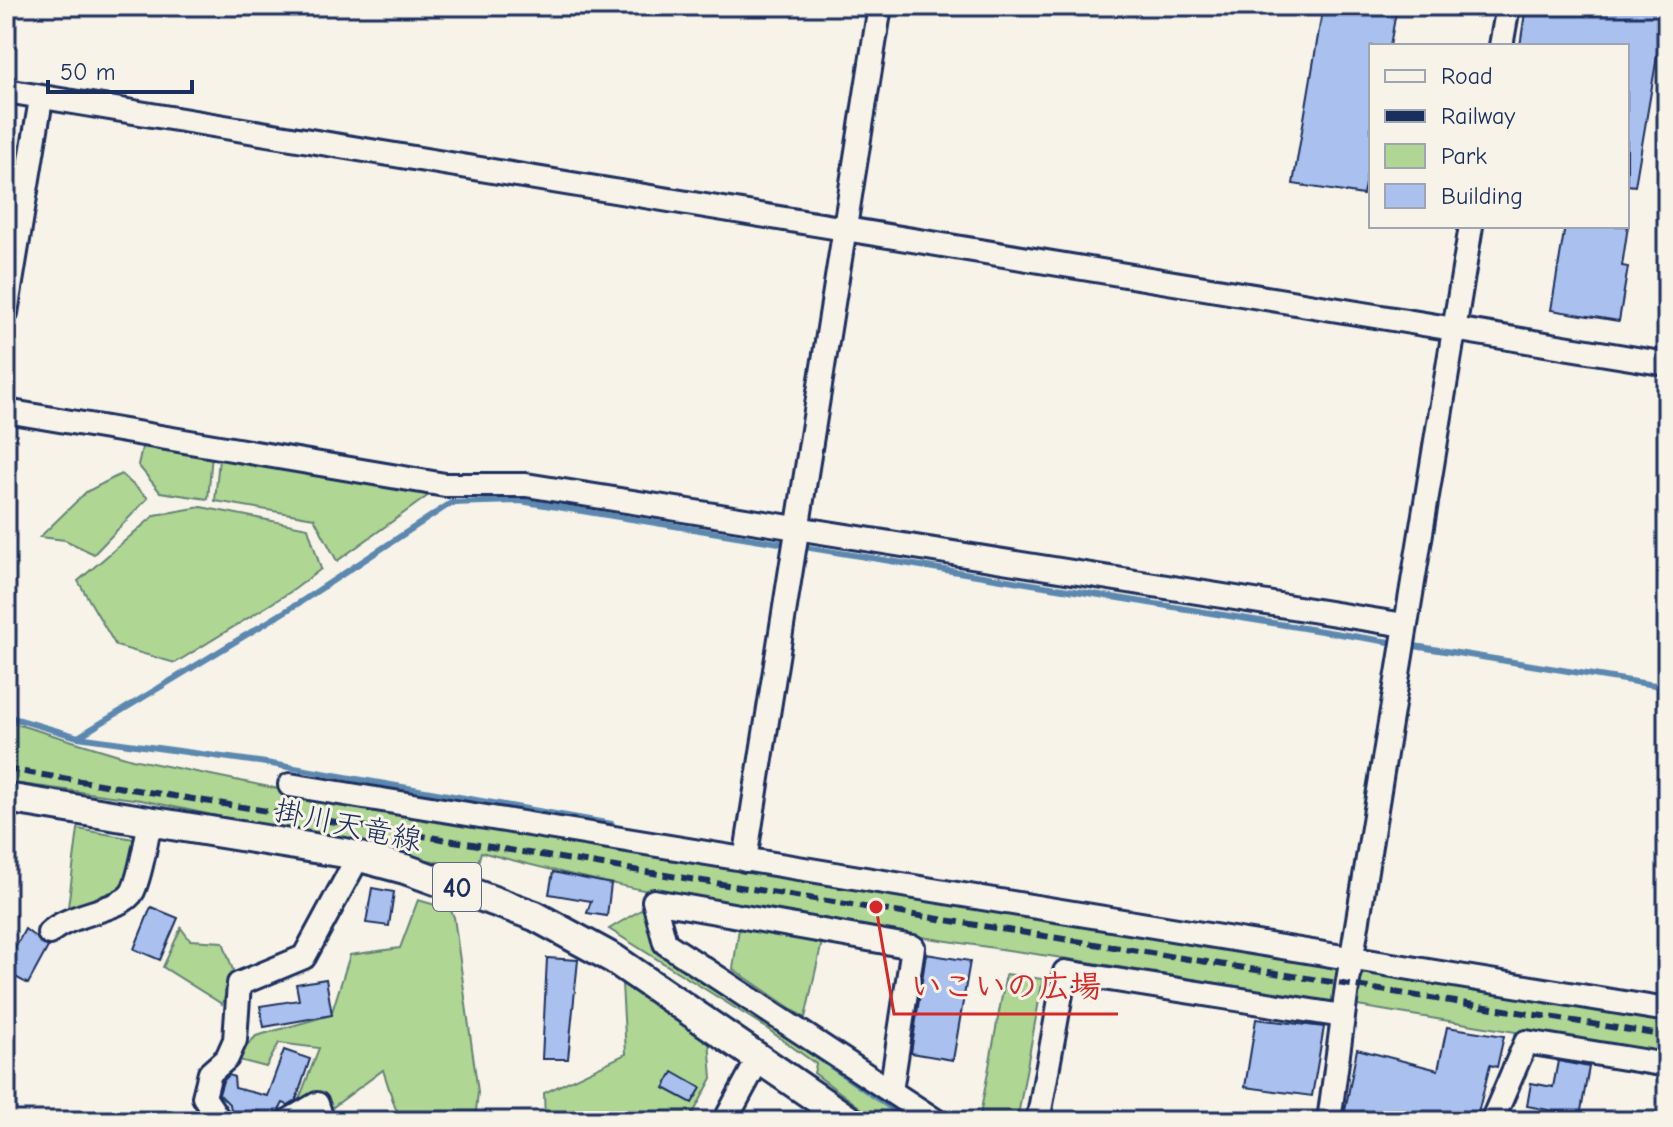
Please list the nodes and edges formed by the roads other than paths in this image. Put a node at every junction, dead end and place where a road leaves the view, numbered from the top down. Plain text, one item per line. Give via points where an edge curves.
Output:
1 (880, 6) edge
2 (1508, 6) edge
3 (1501, 44) edge
4 (6, 91) edge
5 (41, 99) junction
6 (844, 228) junction
7 (1471, 228) edge
8 (6, 313) edge
9 (1454, 330) junction
10 (1667, 364) edge
11 (6, 411) edge
12 (794, 531) junction
13 (1404, 628) junction
14 (290, 785) dead end
15 (6, 798) edge
16 (157, 823) junction
17 (358, 857) junction
18 (745, 860) junction
19 (140, 902) dead end
20 (49, 933) dead end
21 (1351, 960) junction
22 (1667, 1010) edge
23 (1343, 1016) junction
24 (759, 1058) junction
25 (1667, 1065) edge
26 (891, 1091) junction
27 (907, 1111) edge
28 (220, 1121) edge
29 (288, 1121) edge
30 (318, 1121) edge
31 (725, 1121) edge
32 (850, 1121) edge
33 (936, 1121) edge
34 (1038, 1121) edge
35 (1329, 1121) edge
36 (1492, 1121) edge

1 - 6 street
2 - 3 street
4 - 5 street
5 - 6 street
5 - 8 street
6 - 9 street
6 - 12 street
7 - 9 street
9 - 10 street
9 - 13 street
11 - 12 street via 445,485 526,485
12 - 13 street
12 - 18 street
13 - 21 street
14 - 18 street
15 - 16 main road, 掛川天竜線 / 40
16 - 17 main road, 掛川天竜線 / 40
16 - 19 street
16 - 20 street via 132,893 58,924
17 - 24 main road, 掛川天竜線 / 40 via 535,916 614,959
17 - 28 street via 304,957 239,984 235,1040 227,1058 210,1073 204,1097
18 - 21 street
21 - 22 street
21 - 23 street
23 - 34 street via 1065,972
23 - 35 street
24 - 31 street
24 - 32 main road, 掛川天竜線 / 40
25 - 36 street via 1526,1042
26 - 26 street via 665,943 654,901 913,947
26 - 27 street
27 - 33 street
29 - 30 street via 317,1104

